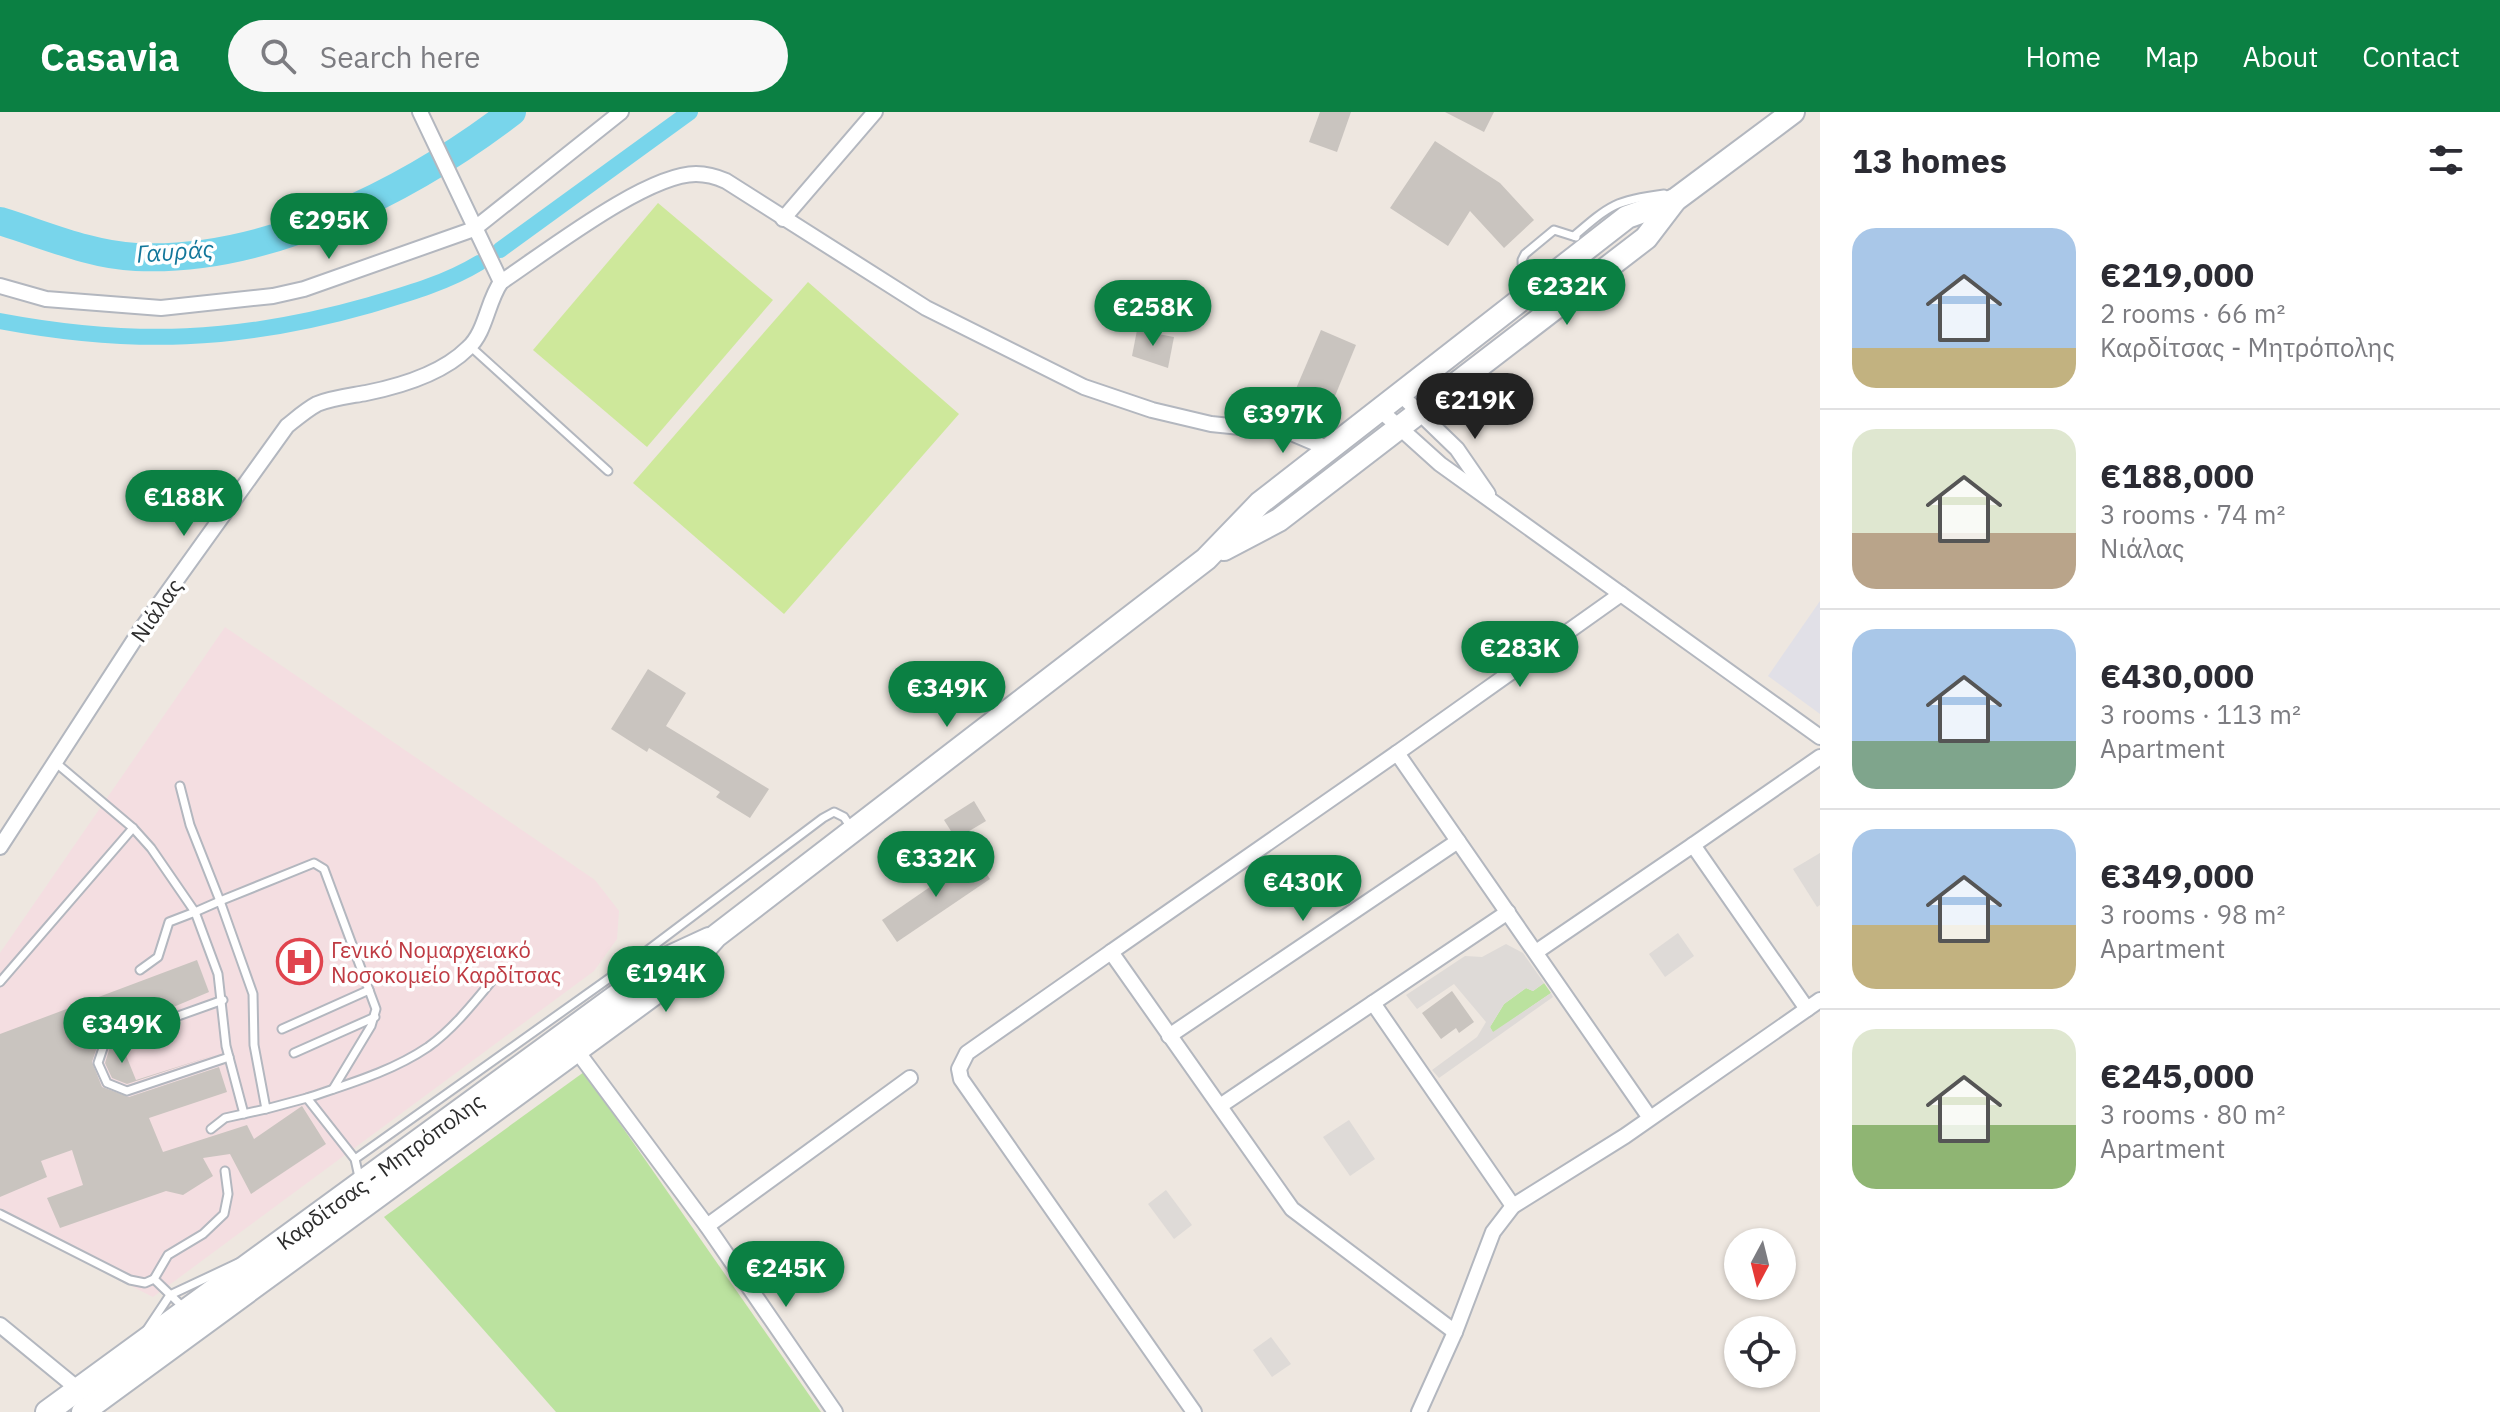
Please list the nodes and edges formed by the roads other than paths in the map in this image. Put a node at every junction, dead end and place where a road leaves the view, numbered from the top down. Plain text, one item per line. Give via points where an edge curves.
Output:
1 (420, 112) edge
2 (621, 112) edge
3 (875, 112) edge
4 (1793, 112) edge
5 (1680, 196) junction
6 (783, 219) junction
7 (474, 229) junction
8 (1584, 240) junction
9 (501, 282) junction
10 (0, 286) edge
11 (1523, 298) junction
12 (471, 347) junction
13 (1400, 394) junction
14 (1380, 410) junction
15 (1419, 412) junction
16 (1397, 427) junction
17 (1329, 449) junction
18 (608, 471) dead end
19 (1492, 501) junction
20 (1206, 559) junction
21 (1621, 594) junction
22 (1820, 736) edge
23 (1397, 753) junction
24 (1820, 757) edge
25 (55, 762) junction
26 (180, 786) dead end
27 (133, 828) junction
28 (853, 830) junction
29 (1458, 841) junction
30 (1693, 845) junction
31 (0, 847) edge
32 (220, 901) junction
33 (195, 912) junction
34 (1508, 912) junction
35 (716, 936) junction
36 (1111, 952) junction
37 (1536, 952) junction
38 (140, 970) dead end
39 (501, 970) dead end
40 (0, 982) edge
41 (369, 990) junction
42 (223, 1000) junction
43 (1820, 1000) edge
44 (1373, 1003) junction
45 (1807, 1009) junction
46 (375, 1017) junction
47 (282, 1029) dead end
48 (1169, 1036) junction
49 (577, 1051) junction
50 (294, 1053) dead end
51 (229, 1057) junction
52 (910, 1078) dead end
53 (504, 1080) junction
54 (333, 1089) junction
55 (483, 1096) junction
56 (307, 1098) junction
57 (1220, 1106) junction
58 (266, 1109) junction
59 (244, 1114) junction
60 (1650, 1118) junction
61 (211, 1129) dead end
62 (355, 1159) junction
63 (386, 1166) junction
64 (225, 1171) dead end
65 (357, 1187) junction
66 (1513, 1206) junction
67 (0, 1214) edge
68 (707, 1226) junction
69 (256, 1261) junction
70 (154, 1279) junction
71 (170, 1295) junction
72 (196, 1319) junction
73 (0, 1325) edge
74 (1455, 1332) junction
75 (140, 1343) junction
76 (78, 1389) junction
77 (47, 1412) edge
78 (83, 1412) edge
79 (835, 1412) edge
80 (1194, 1412) edge
81 (1419, 1412) edge

1 - 7 street
2 - 7 street
3 - 6 street
4 - 5 main road, Καρδίτσας - Μητρόπολης
5 - 8 main road, Καρδίτσας - Μητρόπολης
5 - 15 main road, Καρδίτσας - Μητρόπολης via 1646,238
6 - 9 street via 712,175 680,176 571,233
6 - 17 street via 951,322 1095,391 1211,424 1289,432
7 - 9 street
7 - 10 street via 304,289 259,297 161,308 46,299
8 - 11 main road, Καρδίτσας - Μητρόπολης
8 - 11 lane via 1554,230 1525,254
9 - 12 street
11 - 13 main road, Καρδίτσας - Μητρόπολης
12 - 18 lane
12 - 25 street, Νιάλας via 427,374 320,403 287,426 142,628
13 - 14 main road, Καρδίτσας - Μητρόπολης
13 - 15 street
14 - 16 street
14 - 17 main road, Καρδίτσας - Μητρόπολης
15 - 16 main road, Καρδίτσας - Μητρόπολης
15 - 19 street via 1457,449
16 - 19 street
16 - 20 main road, Καρδίτσας - Μητρόπολης via 1279,520
17 - 20 main road, Καρδίτσας - Μητρόπολης via 1260,503
19 - 21 street
20 - 28 main road, Καρδίτσας - Μητρόπολης
21 - 22 street
21 - 23 street
23 - 29 street
23 - 36 street
24 - 30 street
25 - 27 lane
25 - 31 street, Νιάλας
26 - 32 lane
27 - 33 lane
27 - 40 lane
28 - 35 main road, Καρδίτσας - Μητρόπολης
28 - 53 lane via 839,813 828,815
29 - 34 street
29 - 48 street
30 - 37 street
30 - 45 street
32 - 33 lane
32 - 41 lane via 319,865
32 - 58 lane via 253,994 254,1045
33 - 38 lane via 169,922 155,961
33 - 42 lane
34 - 37 street
34 - 44 street
35 - 49 main road, Καρδίτσας - Μητρόπολης via 685,971
35 - 53 main road, Καρδίτσας - Μητρόπολης via 670,957
36 - 48 street
36 - 80 street via 967,1053 959,1069 961,1079
37 - 60 street
39 - 54 lane via 426,1048
41 - 46 lane
41 - 47 lane
42 - 51 lane
42 - 51 lane via 105,1042 98,1063 107,1083 127,1091
43 - 45 street
44 - 57 street
44 - 66 street
45 - 60 street
46 - 50 lane
46 - 54 lane
48 - 57 street
49 - 53 main road, Καρδίτσας - Μητρόπολης
49 - 68 street
51 - 59 lane
52 - 68 street
53 - 55 main road, Καρδίτσας - Μητρόπολης
54 - 56 lane
55 - 62 lane
55 - 63 main road, Καρδίτσας - Μητρόπολης
55 - 72 main road, Καρδίτσας - Μητρόπολης
56 - 58 lane
56 - 62 lane
57 - 74 street via 1299,1217
58 - 59 lane
59 - 61 lane via 225,1118
60 - 66 street
62 - 63 lane
62 - 65 lane via 360,1172
63 - 65 main road, Καρδίτσας - Μητρόπολης
64 - 70 lane via 224,1214 168,1255
65 - 69 main road, Καρδίτσας - Μητρόπολης
66 - 74 street via 1493,1232
67 - 70 lane via 130,1280
68 - 79 street
69 - 71 lane via 227,1266
69 - 72 main road, Καρδίτσας - Μητρόπολης
70 - 71 lane
71 - 72 lane
71 - 75 lane
72 - 75 main road, Καρδίτσας - Μητρόπολης
72 - 78 main road, Καρδίτσας - Μητρόπολης
73 - 76 street
74 - 81 street
75 - 76 main road, Καρδίτσας - Μητρόπολης
76 - 77 main road, Καρδίτσας - Μητρόπολης

